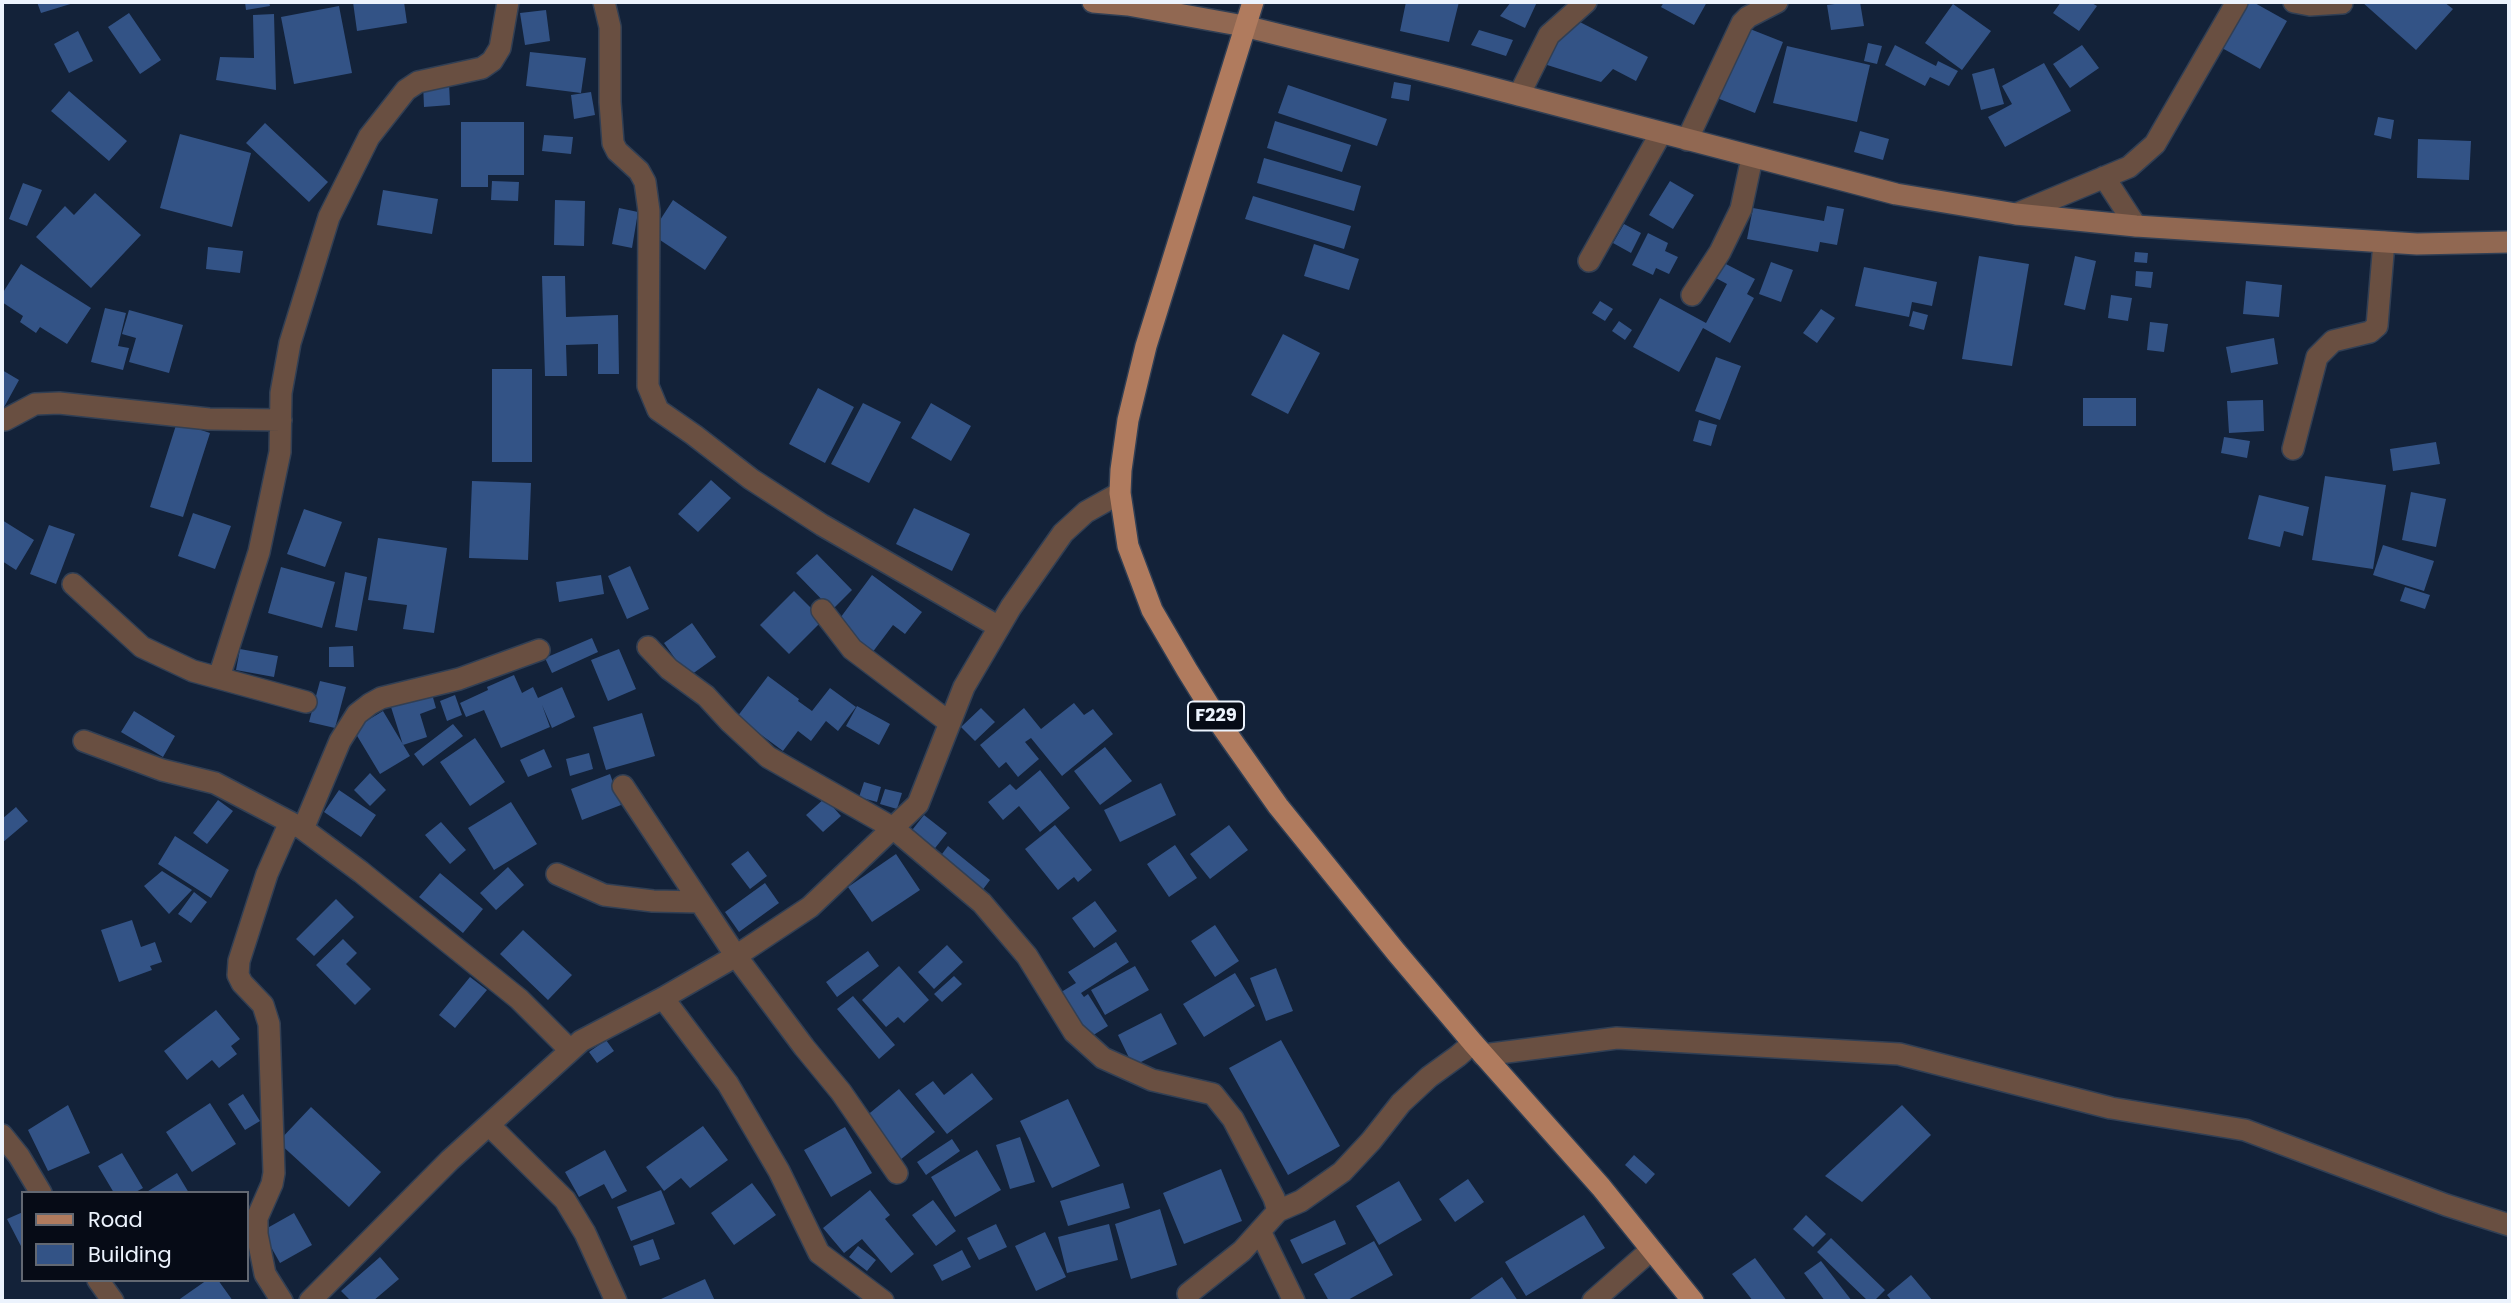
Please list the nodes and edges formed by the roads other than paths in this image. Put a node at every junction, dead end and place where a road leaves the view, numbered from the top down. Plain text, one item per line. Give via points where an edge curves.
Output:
1 (508, 2) edge
2 (604, 2) edge
3 (1093, 2) edge
4 (1101, 2) edge
5 (1253, 2) edge
6 (1586, 2) edge
7 (1777, 2) edge
8 (2237, 2) edge
9 (2294, 2) edge
10 (2342, 3) edge
11 (1244, 26) junction
12 (1519, 95) junction
13 (1661, 133) junction
14 (1687, 140) junction
15 (1752, 158) junction
16 (2104, 177) junction
17 (2016, 214) junction
18 (2136, 226) junction
19 (2384, 242) junction
20 (2509, 242) edge
21 (1589, 261) dead end
22 (1692, 295) dead end
23 (5, 420) dead end
24 (281, 420) junction
25 (2293, 449) dead end
26 (1121, 493) junction
27 (73, 584) dead end
28 (822, 610) dead end
29 (999, 627) junction
30 (648, 647) dead end
31 (539, 650) dead end
32 (219, 677) junction
33 (306, 702) dead end
34 (950, 723) junction
35 (84, 741) dead end
36 (623, 786) dead end
37 (297, 826) junction
38 (893, 828) junction
39 (557, 874) dead end
40 (700, 902) junction
41 (736, 956) junction
42 (663, 998) junction
43 (1478, 1049) junction
44 (570, 1050) junction
45 (489, 1125) junction
46 (2, 1135) edge
47 (897, 1173) dead end
48 (40, 1191) edge
49 (1278, 1211) junction
50 (2509, 1226) edge
51 (1260, 1231) junction
52 (1651, 1250) junction
53 (99, 1282) edge
54 (1188, 1294) dead end
55 (314, 1300) edge
56 (113, 1301) edge
57 (282, 1301) edge
58 (616, 1301) edge
59 (883, 1301) edge
60 (1294, 1301) edge
61 (1593, 1301) edge
62 (1693, 1301) edge

1 - 24 street via 500,48 492,61 482,68 418,82 406,90 369,137 329,217 293,331 281,393
2 - 29 street via 610,27 613,142 645,182 649,211 648,386 658,410 822,525
3 - 4 main road
4 - 11 main road
5 - 11 main road, F229
6 - 12 street via 1549,35
7 - 14 street via 1742,23
8 - 16 street via 2155,144 2129,167
9 - 10 street
11 - 12 main road
11 - 26 main road, F229 via 1146,346 1128,420
12 - 13 main road
13 - 14 main road
13 - 21 street
14 - 15 main road
15 - 17 main road via 1896,194
15 - 22 street via 1741,209
16 - 17 street
16 - 18 street
17 - 18 main road
18 - 19 main road
19 - 20 main road
19 - 25 street via 2377,326 2333,341 2317,357
23 - 24 street via 35,404 59,403 209,419
24 - 32 street via 280,452 259,552
26 - 29 street via 1086,512 1063,533
26 - 43 main road, F229 via 1128,546 1152,610 1223,728 1323,863
27 - 32 street via 142,647 193,671
28 - 34 street via 852,649
29 - 34 street via 964,687
30 - 38 street via 768,757
31 - 37 street via 370,704 340,741
32 - 33 street
34 - 38 street via 918,804
35 - 37 street via 162,770 215,783
36 - 40 street
37 - 44 street via 519,999
37 - 57 street via 267,874 238,975 263,1005 269,1024 274,1173 257,1218 257,1234 265,1273
38 - 41 street via 810,908
38 - 49 street via 982,903 1027,956 1074,1032 1103,1058 1152,1080 1213,1094 1233,1119
39 - 40 street via 604,895
40 - 41 street
41 - 42 street
41 - 47 street via 841,1091
42 - 44 street
42 - 59 street via 728,1084 820,1253
43 - 49 street via 1458,1056 1429,1077 1342,1172
43 - 50 street via 1618,1038 1899,1054 2111,1108 2245,1130
43 - 52 main road, F229
44 - 45 street
45 - 55 street
45 - 58 street via 565,1200
46 - 48 street
49 - 51 street
51 - 54 street
51 - 60 street
52 - 61 street
52 - 62 main road, F229
53 - 56 street

